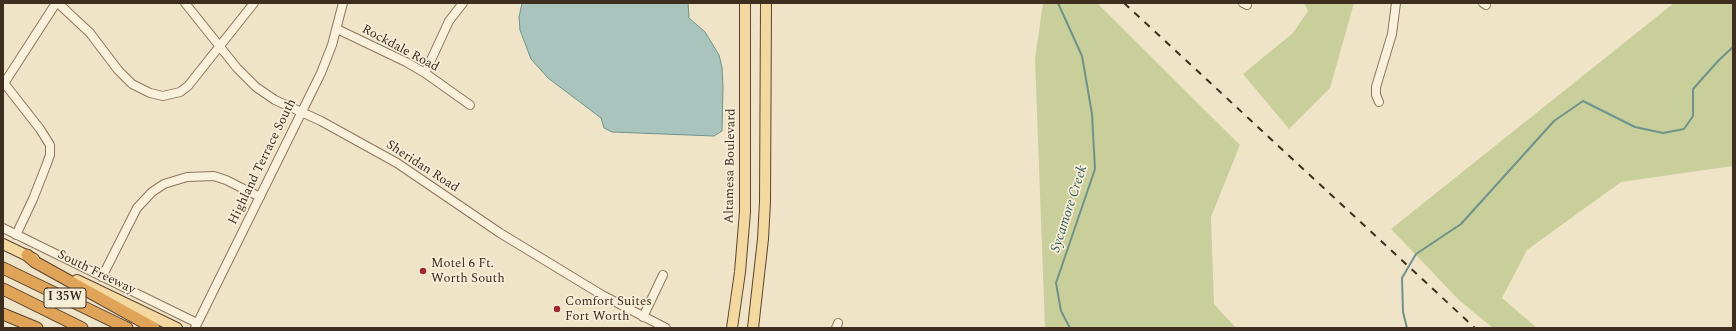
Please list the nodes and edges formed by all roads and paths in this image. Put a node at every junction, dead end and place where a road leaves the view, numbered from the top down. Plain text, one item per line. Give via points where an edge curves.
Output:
1 (57, 3) edge
2 (185, 3) edge
3 (254, 3) edge
4 (343, 3) edge
5 (463, 3) edge
6 (745, 3) edge
7 (766, 3) edge
8 (1396, 3) edge
9 (337, 29) junction
10 (219, 47) junction
11 (425, 73) junction
12 (4, 84) edge
13 (1379, 102) dead end
14 (470, 106) dead end
15 (301, 112) junction
16 (260, 197) junction
17 (3, 228) edge
18 (16, 235) junction
19 (3, 244) edge
20 (27, 256) junction
21 (3, 268) edge
22 (663, 275) dead end
23 (102, 277) junction
24 (3, 289) edge
25 (3, 314) edge
26 (643, 317) junction
27 (196, 326) edge
28 (37, 328) edge
29 (82, 328) edge
30 (127, 328) edge
31 (154, 328) edge
32 (177, 328) edge
33 (666, 328) edge
34 (732, 328) edge
35 (752, 328) edge

1 - 10 street via 90,33 132,84 150,93 163,96 180,92 188,86
1 - 12 street
2 - 10 street, Sheridan Road
3 - 10 street
4 - 9 street, Highland Terrace South
5 - 11 street via 449,21
6 - 34 main road, Altamesa Boulevard via 745,212
7 - 35 main road via 765,202
8 - 13 street via 1392,34 1376,87
9 - 11 street, Rockdale Road
9 - 15 street, Highland Terrace South via 321,73
10 - 15 street, Sheridan Road via 256,87 275,100
11 - 14 street, Rockdale Road
12 - 18 street via 50,145 46,166
15 - 16 street, Highland Terrace South
15 - 26 street, Sheridan Road via 397,163 500,233
16 - 23 street via 214,176 187,178 164,184 137,208
16 - 27 street, Highland Terrace South
17 - 18 street
18 - 23 street
19 - 20 main road, South Freeway
20 - 31 highway
20 - 32 main road, South Freeway
21 - 30 highway, I 35W
22 - 26 street
23 - 27 street
24 - 29 highway, I 35W
25 - 28 highway
26 - 33 street, Sheridan Road

